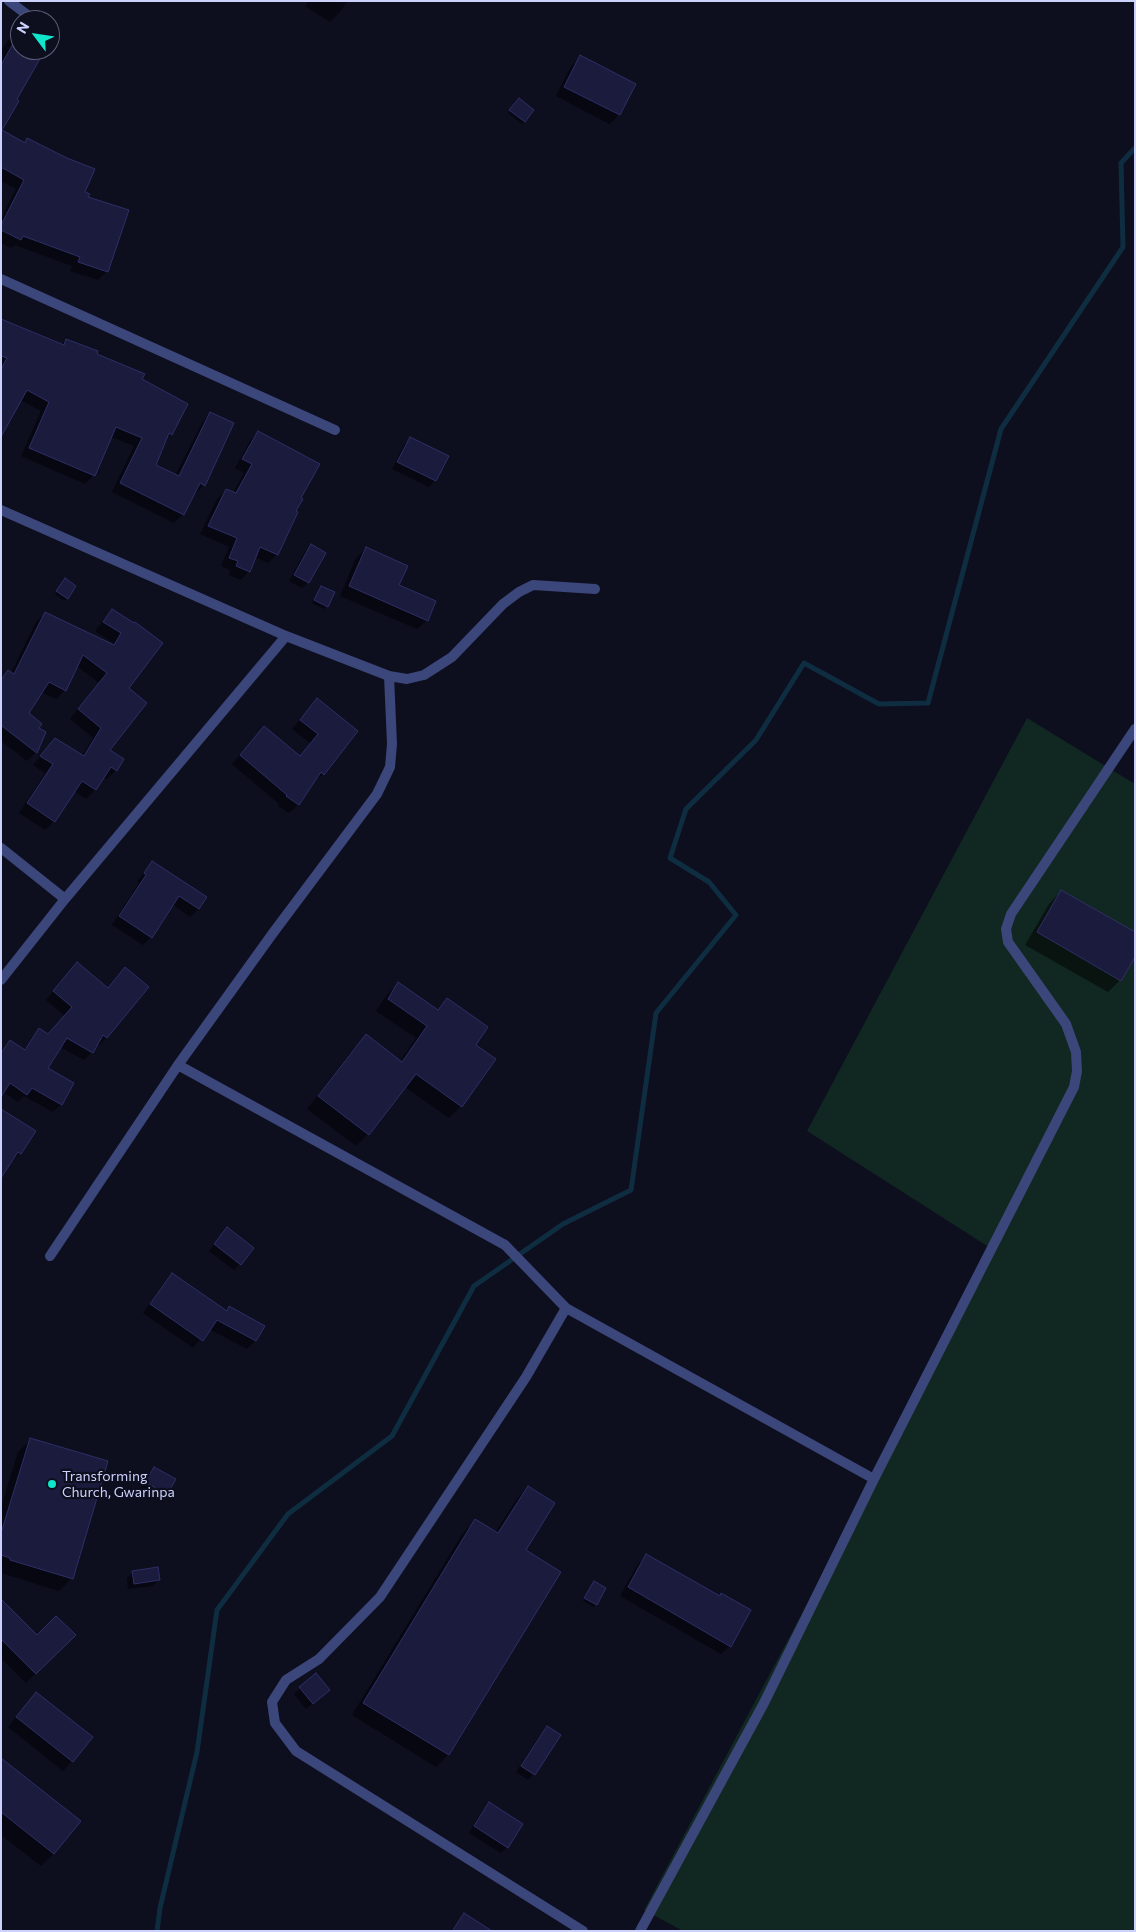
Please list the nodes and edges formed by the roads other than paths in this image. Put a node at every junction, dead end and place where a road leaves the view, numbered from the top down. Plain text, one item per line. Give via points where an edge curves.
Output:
1 (9, 1) edge
2 (21, 10) edge
3 (1, 279) edge
4 (335, 430) dead end
5 (1, 510) edge
6 (595, 589) dead end
7 (286, 636) junction
8 (389, 676) junction
9 (1135, 729) edge
10 (1, 848) edge
11 (64, 899) junction
12 (1, 980) edge
13 (178, 1065) junction
14 (50, 1256) dead end
15 (566, 1308) junction
16 (874, 1479) junction
17 (583, 1931) edge
18 (640, 1931) edge

1 - 2 street
3 - 4 street
5 - 7 street
6 - 8 street via 533,585 503,604 452,657 424,675 407,679
7 - 8 street
7 - 11 street
8 - 13 street via 390,767 377,794
9 - 16 street via 1015,908 1006,929 1008,942 1066,1024 1076,1052 1074,1087
10 - 11 street
11 - 12 street
13 - 14 street
13 - 15 street via 504,1245
15 - 16 street
15 - 17 street via 526,1377 380,1597 320,1658 286,1680 272,1702 276,1723 296,1751
16 - 18 street via 764,1703

